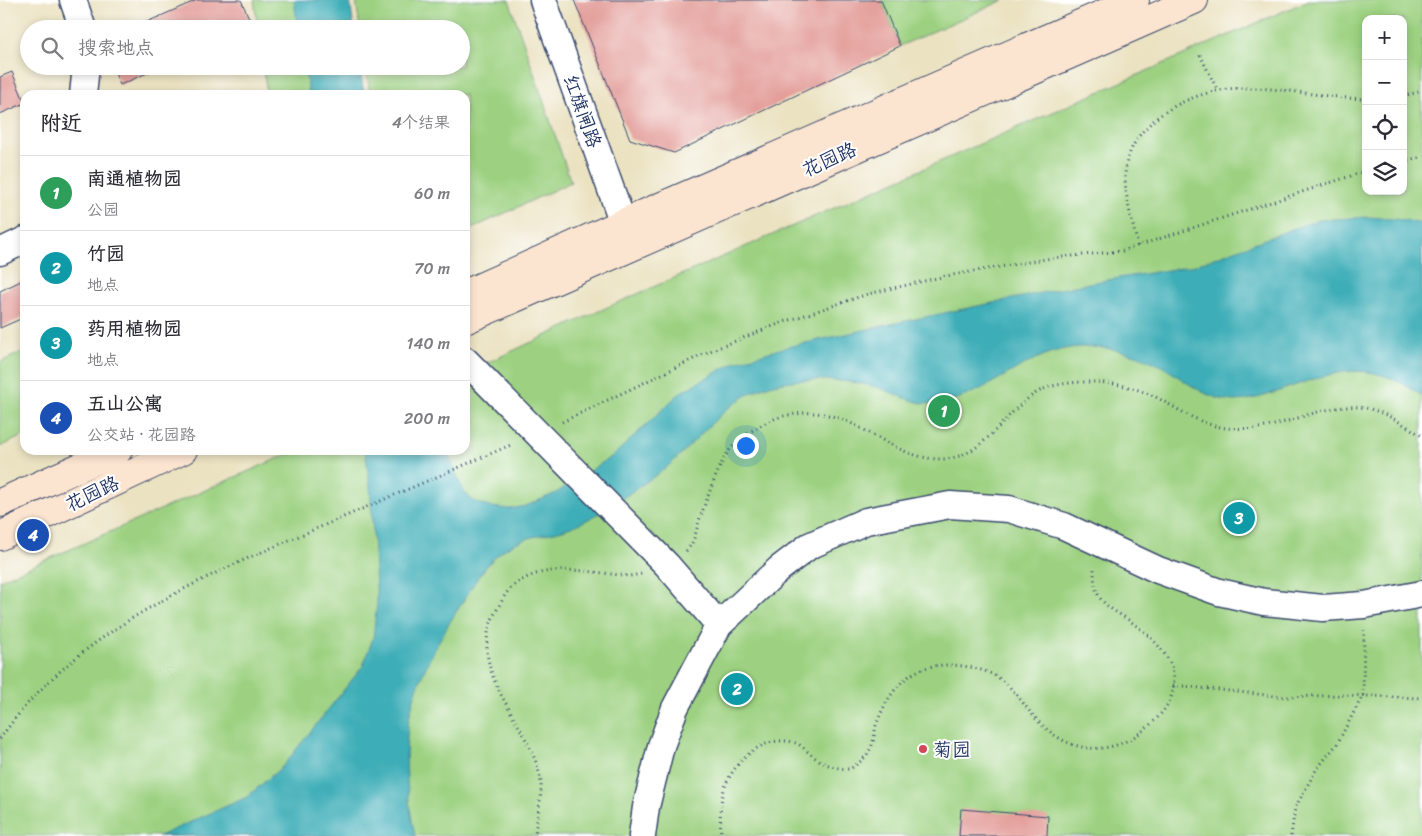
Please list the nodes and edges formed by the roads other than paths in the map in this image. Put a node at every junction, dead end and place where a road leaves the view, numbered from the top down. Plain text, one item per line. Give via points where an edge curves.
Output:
1 (73, 0) edge
2 (543, 0) edge
3 (1135, 0) edge
4 (1194, 0) edge
5 (80, 20) edge
6 (85, 75) edge
7 (84, 90) edge
8 (623, 223) junction
9 (20, 242) edge
10 (0, 252) edge
11 (470, 292) edge
12 (470, 318) edge
13 (470, 365) edge
14 (107, 455) edge
15 (172, 455) edge
16 (0, 504) edge
17 (0, 536) edge
18 (1422, 594) edge
19 (719, 625) junction
20 (642, 836) edge

1 - 5 street
2 - 8 street, 红旗闸路
3 - 8 main road, 花园路
4 - 12 main road, 花园路
6 - 7 street
8 - 11 main road, 花园路
9 - 10 street
13 - 19 street via 667,565
14 - 16 main road, 花园路
15 - 17 main road, 花园路
18 - 19 street via 1364,605 1323,608 1264,602 1219,592 1158,570 1064,526 999,509 950,505 866,521 810,546 778,569
19 - 20 street via 672,716 661,746

